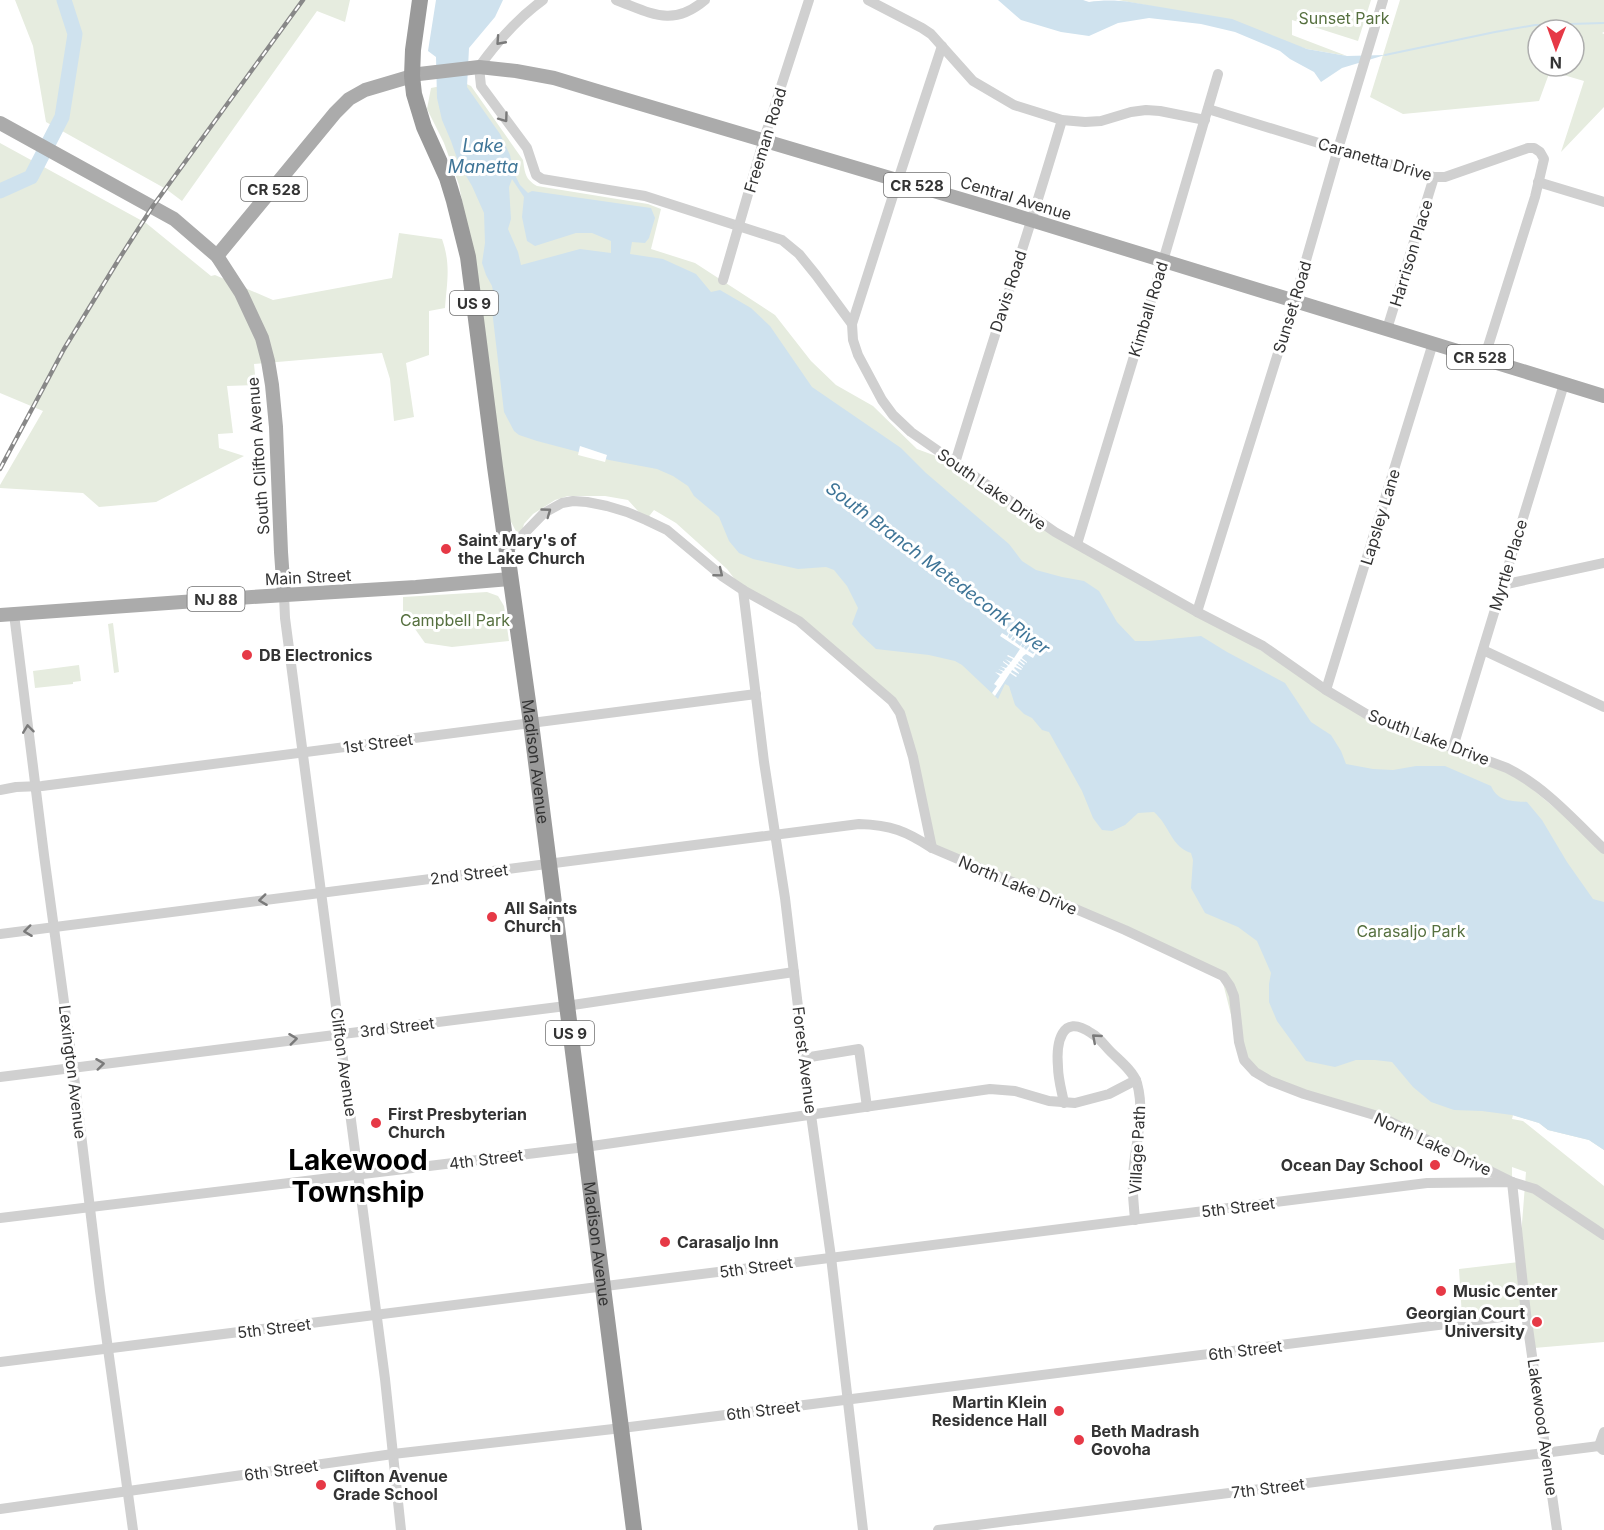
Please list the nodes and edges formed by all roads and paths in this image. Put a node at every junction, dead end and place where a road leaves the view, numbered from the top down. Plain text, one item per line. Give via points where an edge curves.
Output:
1 (420, 0) edge
2 (543, 0) edge
3 (616, 0) edge
4 (705, 0) edge
5 (809, 0) edge
6 (868, 0) edge
7 (1383, 0) edge
8 (942, 46) junction
9 (478, 67) junction
10 (1218, 74) dead end
11 (414, 75) junction
12 (1206, 114) junction
13 (1062, 120) junction
14 (0, 123) edge
15 (764, 140) junction
16 (1338, 149) junction
17 (1434, 177) junction
18 (898, 180) junction
19 (1538, 182) junction
20 (1604, 202) edge
21 (1032, 220) junction
22 (739, 225) junction
23 (217, 256) junction
24 (1163, 261) junction
25 (723, 280) dead end
26 (1294, 302) junction
27 (852, 324) junction
28 (1388, 329) junction
29 (1433, 343) junction
30 (1484, 359) junction
31 (1564, 384) junction
32 (1604, 396) edge
33 (956, 463) junction
34 (1077, 544) junction
35 (507, 553) junction
36 (1604, 563) edge
37 (510, 579) junction
38 (1502, 585) junction
39 (743, 590) junction
40 (284, 595) junction
41 (1197, 612) junction
42 (7, 615) edge
43 (1483, 650) junction
44 (1326, 690) junction
45 (756, 694) junction
46 (1604, 707) edge
47 (531, 723) junction
48 (1453, 747) junction
49 (303, 752) junction
50 (36, 787) junction
51 (0, 790) edge
52 (775, 835) junction
53 (932, 849) junction
54 (1604, 849) edge
55 (548, 864) junction
56 (321, 892) junction
57 (54, 927) junction
58 (0, 934) edge
59 (794, 972) junction
60 (566, 1006) junction
61 (340, 1034) junction
62 (804, 1058) junction
63 (73, 1068) junction
64 (0, 1077) edge
65 (1136, 1080) junction
66 (972, 1092) joint
67 (1065, 1103) junction
68 (867, 1107) junction
69 (812, 1115) junction
70 (585, 1147) junction
71 (358, 1175) junction
72 (1512, 1182) junction
73 (90, 1207) junction
74 (0, 1218) edge
75 (1135, 1220) junction
76 (1604, 1235) edge
77 (831, 1257) junction
78 (603, 1287) junction
79 (376, 1314) junction
80 (1527, 1314) junction
81 (109, 1349) junction
82 (0, 1362) edge
83 (848, 1399) junction
84 (622, 1428) junction
85 (1604, 1432) edge
86 (1601, 1449) edge
87 (1546, 1452) junction
88 (393, 1454) junction
89 (128, 1492) junction
90 (0, 1509) edge
91 (133, 1530) edge
92 (401, 1530) edge
93 (634, 1530) edge
94 (864, 1530) edge
95 (938, 1530) edge
96 (1557, 1530) edge

1 - 11 highway, Madison Avenue / US 9
2 -> 9 street via 523,15
3 - 4 street via 671,17 696,8
5 - 15 street, Freeman Road
6 - 8 street, Caranetta Drive via 922,28
7 - 16 street, Sunset Road
8 - 13 street, Caranetta Drive via 972,81 1014,105
8 - 18 street
9 - 11 main road, Central Avenue / CR 528
9 - 15 main road, Central Avenue / CR 528 via 554,78
9 -> 22 street, South Lake Drive via 482,86 527,148 536,175 542,179 645,196
10 - 12 street, Kimball Road
11 - 23 main road, CR 528 via 349,99
11 - 35 highway, Madison Avenue / US 9 via 414,94 447,178 468,257
12 - 13 street, Caranetta Drive via 1146,110 1101,121
12 - 16 street, Caranetta Drive
12 - 24 street, Kimball Road
13 - 21 street, Davis Road
14 - 23 main road, South Clifton Avenue via 153,206
15 - 18 main road, Central Avenue / CR 528
15 - 22 street, Freeman Road
16 - 17 street, Caranetta Drive
16 - 26 street, Sunset Road
17 - 19 street, Caranetta Drive via 1445,177 1534,148 1544,159
17 - 28 street, Harrison Place
18 - 21 main road, Central Avenue / CR 528
18 - 27 street
19 - 20 street
19 - 30 street, Caranetta Drive
21 - 24 main road, Central Avenue / CR 528
21 - 33 street, Davis Road
22 - 25 street, Freeman Road
22 - 27 street, South Lake Drive via 782,240 799,254
23 - 40 main road, South Clifton Avenue via 247,304 262,338 273,385
24 - 26 main road, Central Avenue / CR 528
24 - 34 street, Kimball Road
26 - 28 main road, Central Avenue / CR 528
26 - 41 street, Sunset Road
27 - 33 street, South Lake Drive via 858,355 893,415
28 - 29 main road, Central Avenue / CR 528
29 - 30 main road, Central Avenue / CR 528
29 - 44 street, Lapsley Lane
30 - 31 main road, Central Avenue / CR 528
31 - 32 main road, Central Avenue / CR 528
31 - 38 street, Myrtle Place
33 - 34 street, South Lake Drive
34 - 41 street, South Lake Drive
35 - 37 highway, Madison Avenue / US 9
35 -> 39 street via 544,513 562,503 587,502 627,512 668,530
36 - 38 street
37 - 40 main road, Main Street / NJ 88
37 - 47 highway, Madison Avenue / US 9
38 - 43 street, Myrtle Place
39 - 45 street, Forest Avenue
39 - 53 street via 799,621 892,701 900,713 911,751
40 - 42 main road, Main Street / NJ 88
40 - 49 street, Clifton Avenue
41 - 44 street, South Lake Drive via 1263,646
50 -> 42 street, Lexington Avenue
43 - 46 street
43 - 48 street, Myrtle Place
44 - 48 street, South Lake Drive via 1373,718
45 - 47 street, 1st Street
45 - 52 street, Forest Avenue
47 - 49 street, 1st Street
47 - 55 highway, Madison Avenue / US 9
48 - 54 street, South Lake Drive via 1522,775
49 - 50 street, 1st Street
49 - 56 street, Clifton Avenue
50 - 51 street, 1st Street
50 - 57 street, Lexington Avenue
52 - 53 street, 2nd Street via 881,824 912,835
52 - 55 street, 2nd Street
52 - 59 street, Forest Avenue
53 - 72 street, North Lake Drive via 1213,970 1230,986 1244,1060 1255,1072 1304,1094 1381,1117
55 - 56 street, 2nd Street
55 - 60 highway, Madison Avenue / US 9
56 -> 57 street, 2nd Street
56 - 61 street, Clifton Avenue
57 -> 58 street, 2nd Street
57 - 63 street, Lexington Avenue
59 - 60 street, 3rd Street
59 - 62 street, Forest Avenue
60 - 61 street, 3rd Street
60 - 70 highway, Madison Avenue / US 9
63 -> 61 street, 3rd Street
61 - 71 street, Clifton Avenue
62 - 68 street via 859,1049
62 - 69 street, Forest Avenue
63 - 64 street, 3rd Street
63 - 73 street, Lexington Avenue
65 - 67 street, Village Path via 1109,1094
65 -> 67 street via 1092,1033 1069,1026 1059,1042 1058,1068
65 - 75 street, Village Path via 1141,1119 1132,1178
66 - 67 street, Village Path via 1015,1091
66 - 68 street, 4th Street
68 - 69 street, 4th Street
69 - 70 street, 4th Street
69 - 77 street, Forest Avenue
70 - 71 street, 4th Street
70 - 78 highway, Madison Avenue / US 9
71 - 73 street, 4th Street
71 - 79 street, Clifton Avenue
72 - 75 street, 5th Street via 1427,1183
72 - 76 street, North Lake Drive via 1535,1189
72 - 80 street, Lakewood Avenue
73 - 74 street, 4th Street
73 - 81 street, Lexington Avenue
75 - 77 street, 5th Street
77 - 78 street, 5th Street
77 - 83 street, Forest Avenue
78 - 79 street, 5th Street
78 - 84 highway, Madison Avenue / US 9
79 - 81 street, 5th Street
79 - 88 street, Clifton Avenue
80 - 83 street, 6th Street
80 - 87 street, Lakewood Avenue
81 - 82 street, 5th Street
81 - 89 street, Lexington Avenue
83 - 84 street, 6th Street
83 - 94 street, Forest Avenue
84 - 88 street, 6th Street
84 - 93 highway, Madison Avenue / US 9
85 - 86 street
86 - 87 street, 7th Street
87 - 95 street, 7th Street
87 - 96 street, Lakewood Avenue
88 - 89 street, 6th Street
88 - 92 street, Clifton Avenue
89 - 90 street, 6th Street
89 - 91 street, Lexington Avenue

